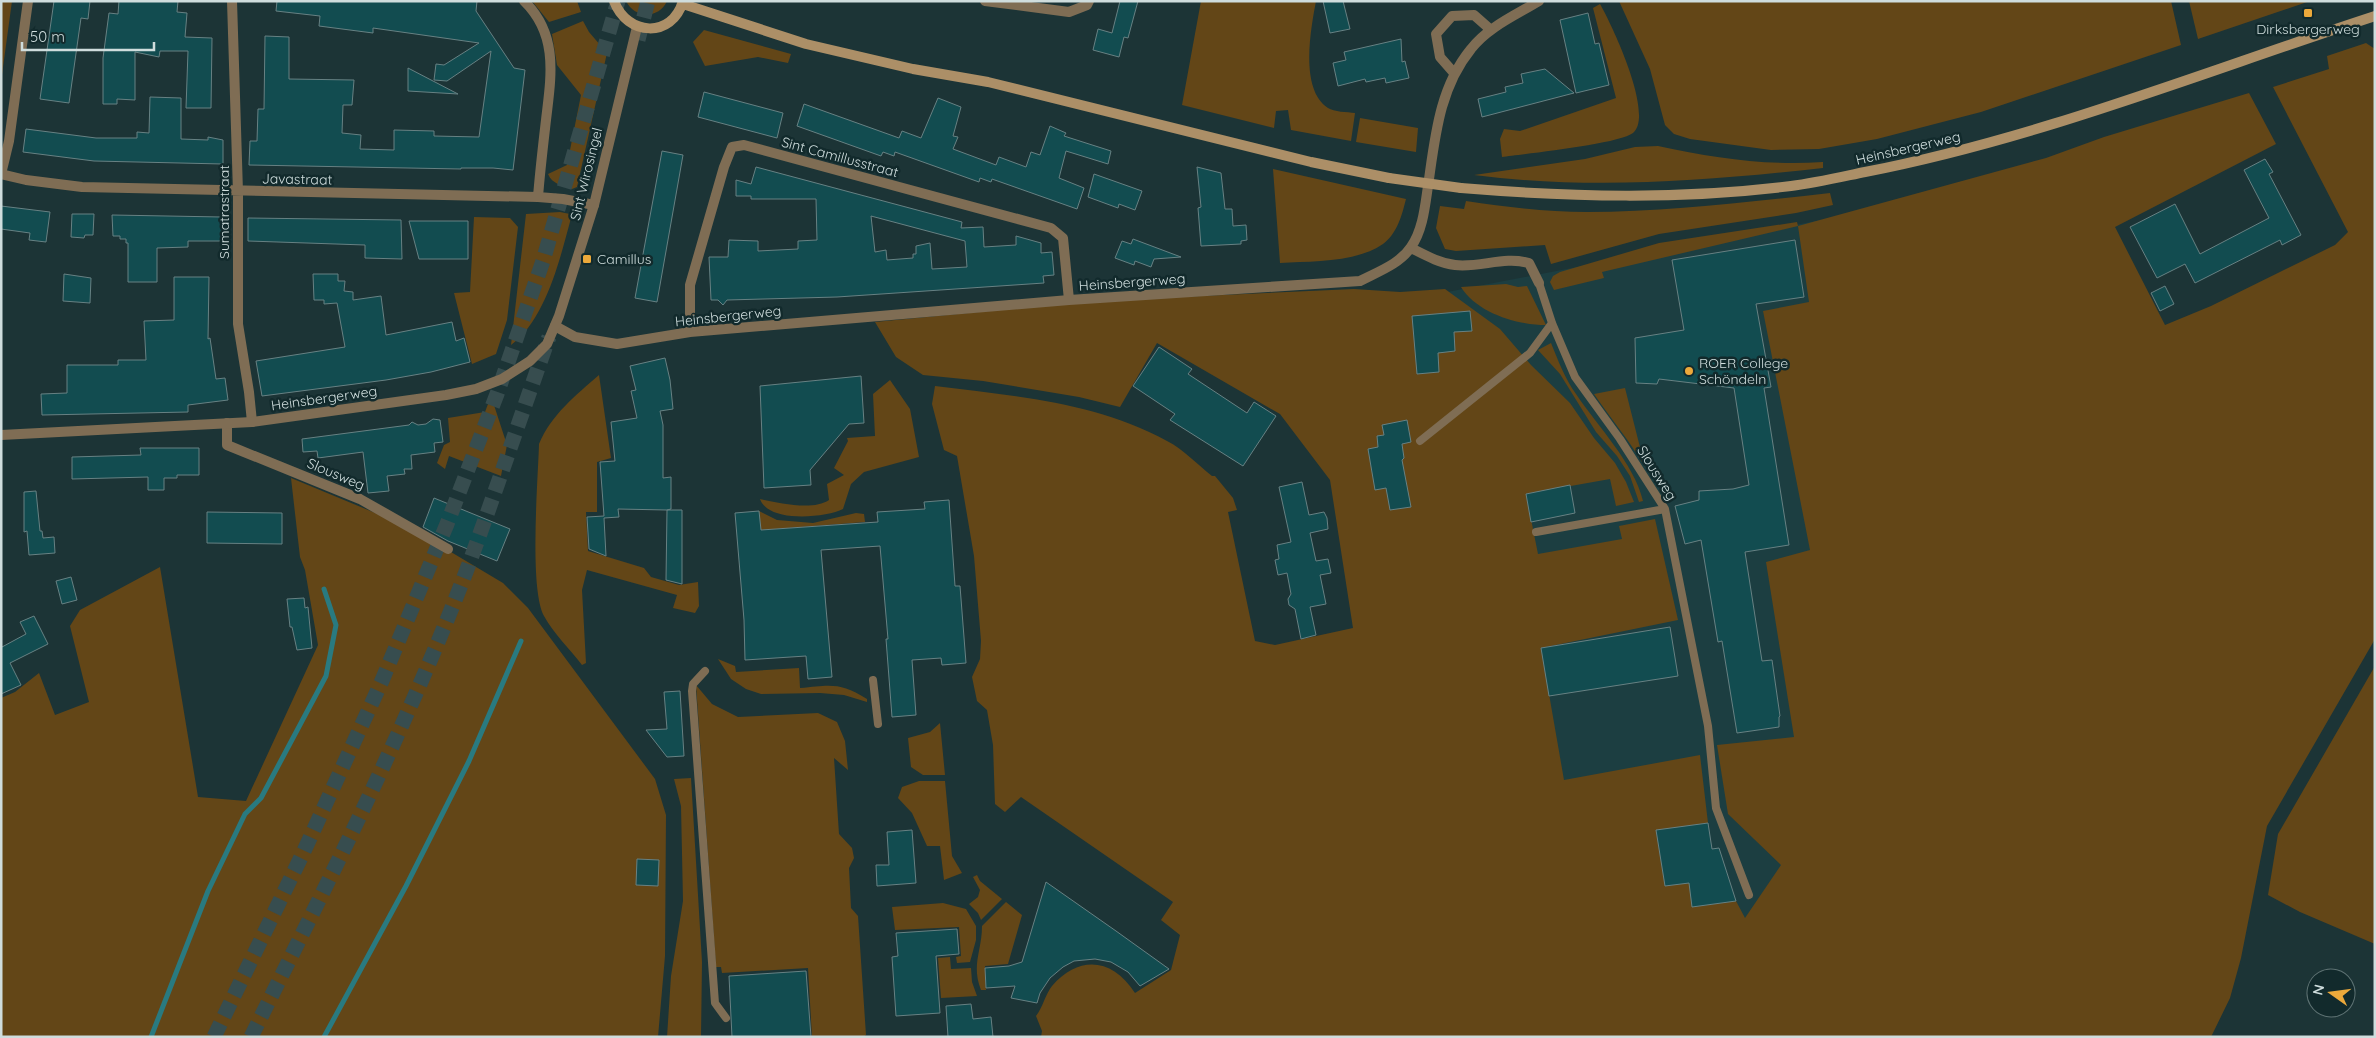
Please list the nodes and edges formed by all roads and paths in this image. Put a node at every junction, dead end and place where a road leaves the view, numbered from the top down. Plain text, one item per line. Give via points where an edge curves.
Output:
1 (28, 1) edge
2 (232, 1) edge
3 (524, 1) edge
4 (614, 1) edge
5 (985, 1) edge
6 (1089, 1) edge
7 (1539, 1) edge
8 (683, 3) edge
9 (2375, 16) edge
10 (637, 27) junction
11 (1491, 30) junction
12 (1454, 73) junction
13 (1, 174) edge
14 (238, 192) junction
15 (538, 197) junction
16 (594, 205) junction
17 (1410, 248) junction
18 (1539, 284) joint
19 (1069, 300) junction
20 (1552, 323) junction
21 (555, 326) junction
22 (690, 332) junction
23 (252, 422) junction
24 (227, 424) junction
25 (1, 434) edge
26 (1420, 441) dead end
27 (1665, 509) junction
28 (1536, 532) dead end
29 (448, 549) dead end
30 (705, 671) dead end
31 (873, 680) dead end
32 (878, 724) dead end
33 (1749, 895) dead end
34 (726, 1018) dead end

1 - 13 street via 9,141
2 - 14 street, Sumatrastraat
3 - 15 street via 545,30 552,66
4 - 10 main road via 623,18
5 - 6 street via 1069,12 1087,5
7 - 11 street, Heinsbergerweg
8 - 9 main road, Heinsbergerweg, bridge via 806,44 913,69 988,82 1311,162 1389,178 1533,194 1630,197 1792,186 1932,159 2032,130
8 - 10 main road via 665,25 652,29
10 - 16 street, Sint Wirosingel
11 - 12 street, Heinsbergerweg via 1471,48
11 - 12 street via 1474,15 1452,16 1436,34 1440,57
12 - 17 street, Heinsbergerweg via 1435,130 1424,218
13 - 14 street, Javastraat via 82,187
14 - 15 street, Javastraat
14 - 23 street, Sumatrastraat via 238,324
15 - 16 street, Javastraat
16 - 21 street, Sint Wirosingel
17 - 18 street, Slousweg via 1456,265 1516,260 1529,263
17 - 19 street, Heinsbergerweg via 1389,266 1360,281
18 - 20 lane, Slousweg
19 - 22 street, Heinsbergerweg
19 - 22 street, Sint Camillusstraat via 1064,238 1051,228 744,145 732,147 690,285
20 - 26 lane via 1530,353
20 - 27 lane, Slousweg via 1575,377
21 - 22 street, Heinsbergerweg via 575,336 617,344
21 - 23 street, Heinsbergerweg via 546,344 530,360 502,379 476,389 446,396
23 - 24 street, Heinsbergerweg
24 - 25 street, Heinsbergerweg
24 - 29 street, Slousweg via 227,445 360,499
27 - 28 lane
27 - 33 lane, Slousweg via 1708,726 1716,808
30 - 34 lane via 692,691 715,1003
31 - 32 lane

